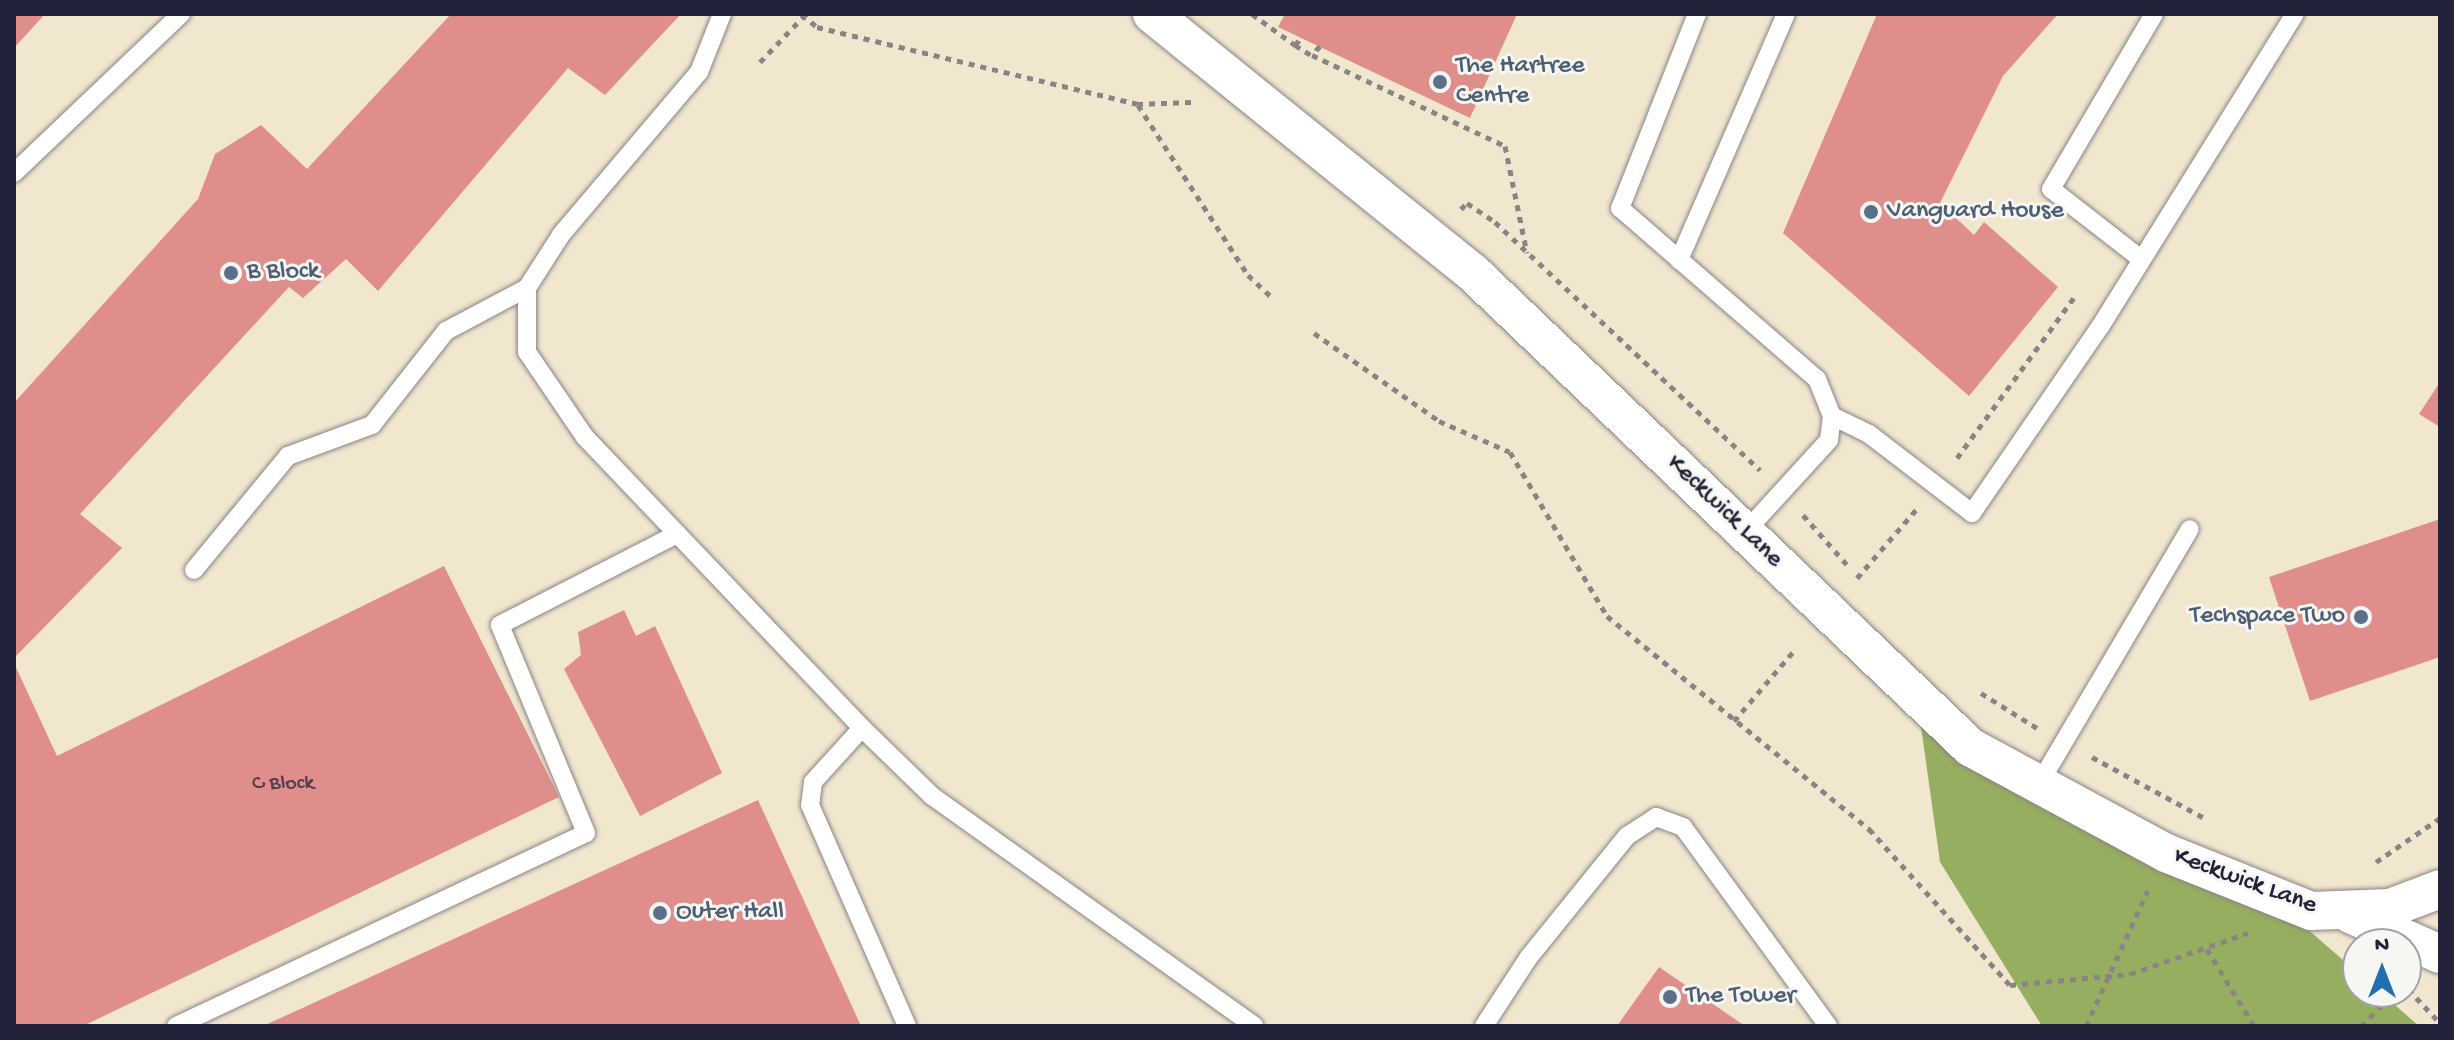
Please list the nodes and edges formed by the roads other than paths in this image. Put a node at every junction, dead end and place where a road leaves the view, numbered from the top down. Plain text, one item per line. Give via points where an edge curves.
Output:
1 (181, 14) edge
2 (722, 14) edge
3 (1152, 14) edge
4 (1697, 14) edge
5 (1786, 14) edge
6 (2154, 14) edge
7 (2295, 14) edge
8 (14, 173) edge
9 (2141, 259) junction
10 (1679, 260) junction
11 (527, 288) junction
12 (1832, 416) junction
13 (2190, 529) dead end
14 (1746, 531) junction
15 (677, 534) junction
16 (194, 570) dead end
17 (862, 728) junction
18 (2039, 784) junction
19 (2440, 889) edge
20 (2350, 914) junction
21 (2440, 954) edge
22 (176, 1026) edge
23 (907, 1026) edge
24 (1254, 1026) edge
25 (1484, 1026) edge
26 (1828, 1026) edge

1 - 8 lane
2 - 11 lane via 699,72 561,235
3 - 14 street, Keckwick Lane via 1434,240
4 - 10 lane via 1620,208
5 - 10 lane
6 - 9 lane via 2051,189 2105,237
7 - 9 lane
9 - 12 lane via 1972,513 1938,484
10 - 12 lane via 1817,379
11 - 15 lane via 527,352 585,437
11 - 16 lane via 446,331 372,425 288,456
12 - 14 lane via 1829,440
13 - 18 lane
14 - 18 street, Keckwick Lane via 1918,705 1970,747
15 - 17 lane
15 - 22 lane via 500,625 586,833
17 - 23 lane via 813,782 810,805
17 - 24 lane via 932,796
18 - 20 street, Keckwick Lane via 2166,853 2311,911
19 - 20 street, Keckwick Lane
20 - 21 street, Keckwick Lane
25 - 26 lane via 1529,957 1627,836 1656,817 1683,827

